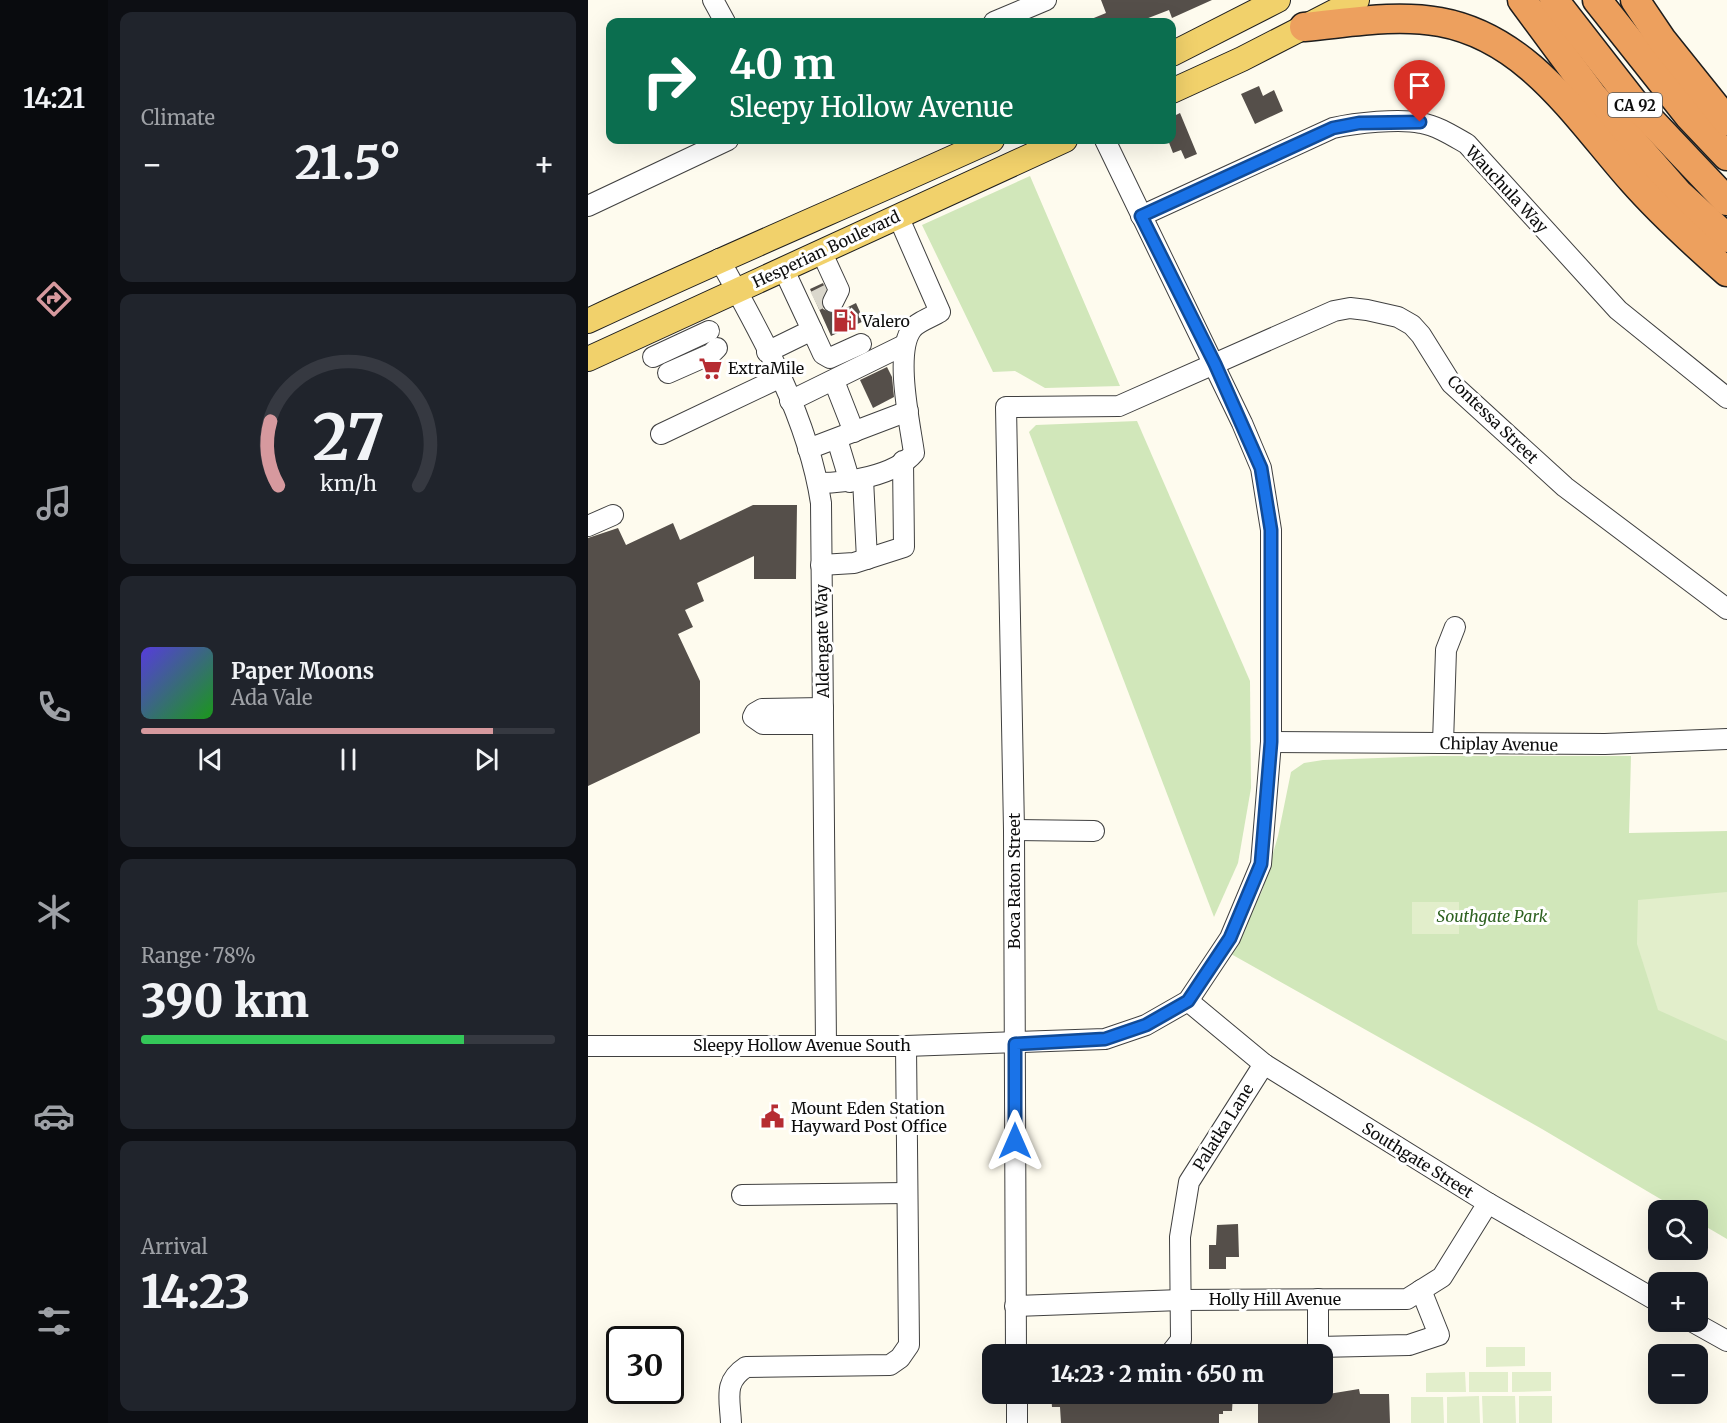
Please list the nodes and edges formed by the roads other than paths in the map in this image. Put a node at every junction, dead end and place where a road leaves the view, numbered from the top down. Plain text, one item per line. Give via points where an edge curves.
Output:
1 (713, 0) edge
2 (1278, 0) edge
3 (1357, 0) edge
4 (1404, 0) edge
5 (1522, 0) edge
6 (1554, 0) edge
7 (1597, 0) edge
8 (1635, 0) edge
9 (1041, 7) edge
10 (723, 18) edge
11 (1007, 18) edge
12 (1427, 20) junction
13 (1304, 27) junction
14 (1176, 52) edge
15 (1176, 89) edge
16 (1727, 120) edge
17 (720, 144) edge
18 (983, 144) edge
19 (1056, 144) edge
20 (1107, 144) edge
21 (1727, 156) edge
22 (1727, 201) edge
23 (588, 206) edge
24 (898, 216) junction
25 (1141, 216) junction
26 (1727, 238) edge
27 (821, 251) junction
28 (719, 259) junction
29 (783, 268) junction
30 (1727, 272) edge
31 (737, 290) junction
32 (820, 298) junction
33 (588, 321) edge
34 (812, 330) junction
35 (713, 340) dead end
36 (861, 344) dead end
37 (904, 345) junction
38 (767, 352) junction
39 (588, 359) edge
40 (1215, 364) junction
41 (661, 365) dead end
42 (780, 378) junction
43 (834, 381) junction
44 (1727, 398) edge
45 (790, 401) junction
46 (1006, 407) joint
47 (908, 411) junction
48 (661, 434) dead end
49 (846, 436) junction
50 (808, 449) junction
51 (903, 461) junction
52 (856, 480) junction
53 (818, 483) junction
54 (614, 515) dead end
55 (588, 526) edge
56 (867, 559) junction
57 (821, 565) junction
58 (1727, 609) edge
59 (1455, 627) dead end
60 (1727, 740) edge
61 (1271, 742) junction
62 (1443, 743) junction
63 (1014, 830) junction
64 (1094, 831) dead end
65 (1188, 1001) junction
66 (1015, 1044) junction
67 (826, 1045) junction
68 (588, 1046) edge
69 (906, 1046) junction
70 (1264, 1064) junction
71 (907, 1192) junction
72 (742, 1195) dead end
73 (1488, 1203) junction
74 (1421, 1290) junction
75 (1648, 1296) edge
76 (1318, 1299) junction
77 (1181, 1300) junction
78 (1015, 1306) junction
79 (1708, 1330) edge
80 (1727, 1341) edge
81 (1016, 1344) edge
82 (1178, 1344) edge
83 (1017, 1404) edge
84 (730, 1423) edge
85 (1017, 1423) edge

1 - 10 street
2 - 14 main road
3 - 13 main road
4 - 12 highway
5 - 26 highway via 1593,96 1678,193
6 - 22 highway, CA 92 via 1635,104
7 - 21 highway, CA 92 via 1689,116
8 - 16 highway
9 - 11 street
12 - 13 highway via 1399,17
12 - 30 highway via 1465,28 1518,55 1550,84 1634,183
13 - 15 main road
17 - 23 street
18 - 28 main road, Hesperian Boulevard
19 - 24 main road, Hesperian Boulevard
20 - 25 street
24 - 27 main road, Hesperian Boulevard
24 - 37 street via 940,312 912,327
25 - 40 street
25 - 44 street, Wauchula Way via 1333,128 1359,123 1420,122 1467,144 1618,310
27 - 29 main road, Hesperian Boulevard
27 - 32 street
28 - 31 street, Aldengate Way
28 - 33 main road, Hesperian Boulevard
29 - 31 main road, Hesperian Boulevard
29 - 32 street
31 - 38 street, Aldengate Way
31 - 39 main road, Hesperian Boulevard
32 - 34 street
34 - 36 street via 823,354 830,358
34 - 38 street
35 - 41 street
37 - 43 street
37 - 47 street
38 - 42 street, Aldengate Way
40 - 46 street, Contessa Street via 1119,406
40 - 58 street, Contessa Street via 1334,311 1350,308 1398,317 1422,335 1451,383 1566,487
40 - 61 street via 1261,468 1271,530
42 - 45 street, Aldengate Way
42 - 48 street
43 - 45 street
43 - 49 street
45 - 50 street, Aldengate Way
46 - 63 street, Boca Raton Street
47 - 49 street
47 - 51 street via 914,453
49 - 50 street
49 - 52 street
50 - 53 street, Aldengate Way
51 - 52 street
51 - 56 street via 904,548
52 - 53 street
52 - 56 street
53 - 57 street, Aldengate Way
54 - 55 street
56 - 57 street
57 - 67 street, Aldengate Way
59 - 62 street via 1446,650
60 - 62 street, Chiplay Avenue
61 - 62 street, Chiplay Avenue
61 - 65 street via 1261,864 1230,938
63 - 64 street
63 - 66 street, Boca Raton Street
65 - 66 street, Sleepy Hollow Avenue South via 1146,1025 1105,1039
65 - 70 street, Southgate Street
66 - 69 street, Sleepy Hollow Avenue South
66 - 78 street, Boca Raton Street
67 - 68 street, Sleepy Hollow Avenue South
67 - 69 street, Sleepy Hollow Avenue South
69 - 71 street
70 - 73 street, Southgate Street
70 - 77 street, Palatka Lane via 1189,1182 1180,1237
71 - 72 street
71 - 84 street via 909,1345 900,1358 890,1365 746,1366 733,1376 729,1385
73 - 74 street, Holly Hill Avenue via 1442,1277
73 - 75 street, Southgate Street
74 - 76 street, Holly Hill Avenue via 1407,1299
74 - 76 street via 1439,1335 1409,1345 1318,1347
76 - 77 street, Holly Hill Avenue
77 - 78 street, Holly Hill Avenue
77 - 82 street, Palatka Lane
78 - 81 street, Boca Raton Street
79 - 80 street
83 - 85 street

